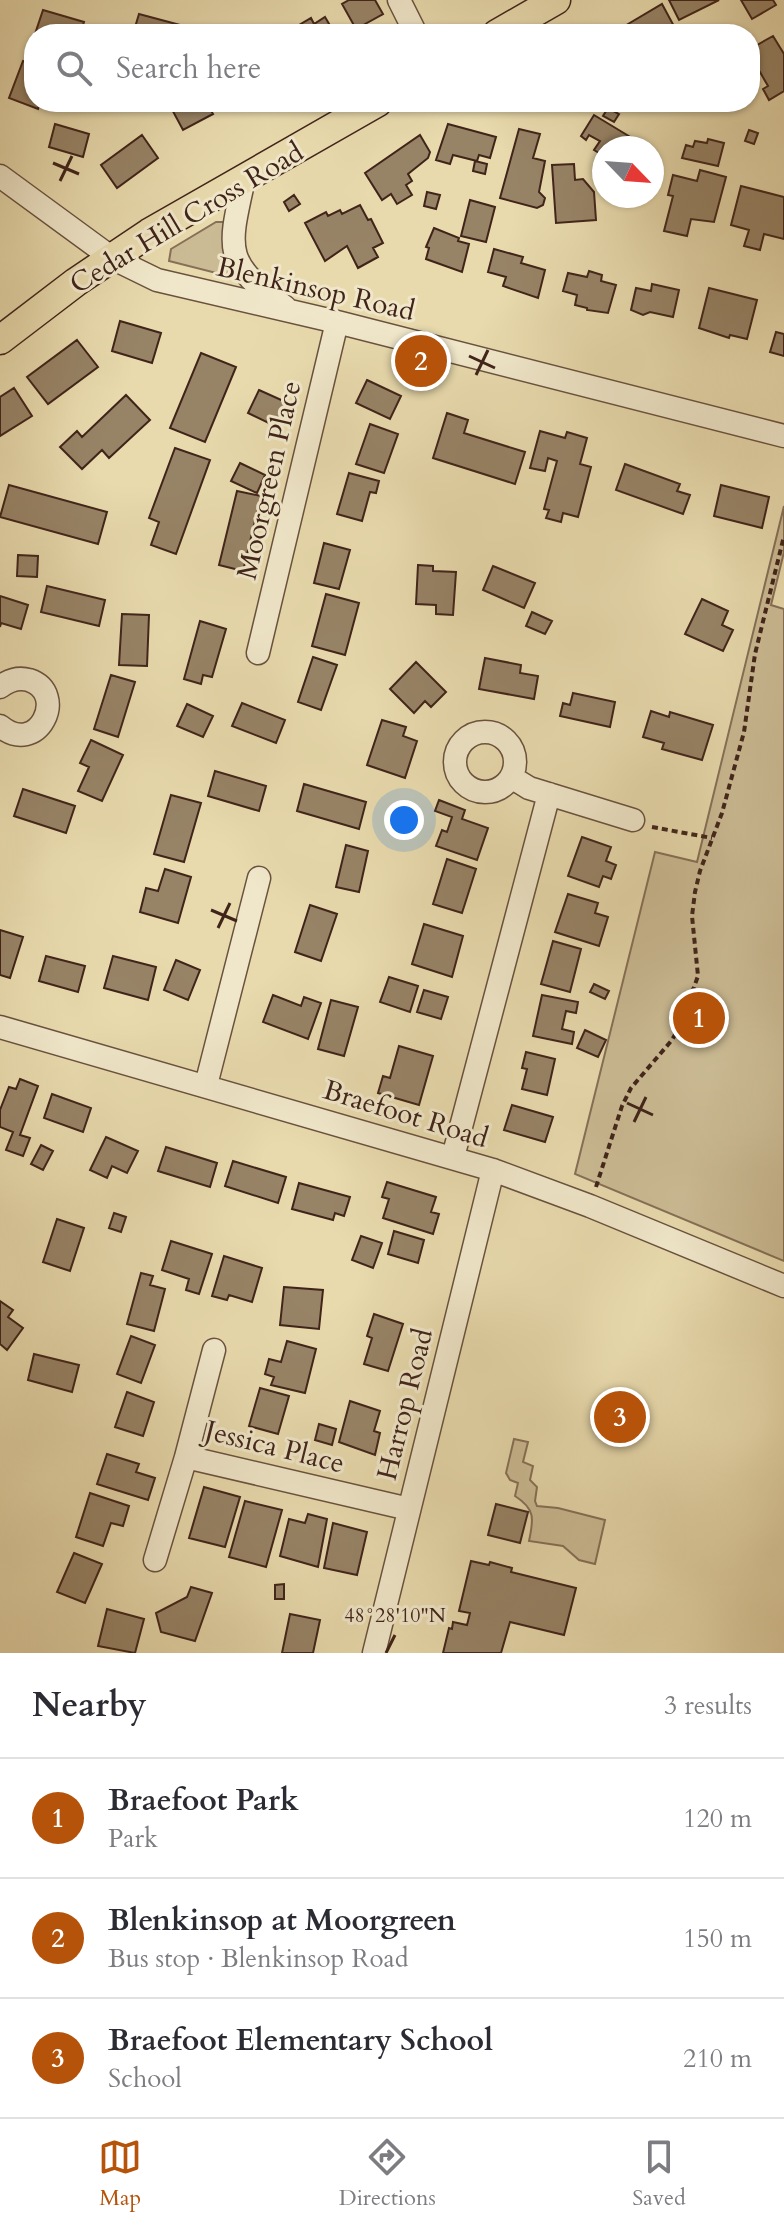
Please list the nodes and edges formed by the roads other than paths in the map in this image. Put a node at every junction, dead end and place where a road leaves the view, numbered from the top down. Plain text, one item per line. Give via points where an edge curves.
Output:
1 (399, 0) edge
2 (556, 0) edge
3 (411, 24) edge
4 (514, 24) edge
5 (361, 112) edge
6 (0, 176) edge
7 (244, 179) junction
8 (112, 258) junction
9 (293, 312) junction
10 (337, 322) junction
11 (0, 340) edge
12 (784, 436) edge
13 (258, 653) dead end
14 (0, 687) edge
15 (0, 726) edge
16 (511, 777) dead end
17 (549, 794) junction
18 (633, 820) road end
19 (259, 878) dead end
20 (0, 1027) edge
21 (206, 1085) junction
22 (453, 1157) junction
23 (493, 1170) junction
24 (784, 1286) edge
25 (214, 1350) dead end
26 (186, 1457) junction
27 (409, 1509) junction
28 (155, 1560) dead end
29 (374, 1653) edge

1 - 3 street
2 - 4 main road
5 - 7 main road, Cedar Hill Cross Road
6 - 8 street, Blenkinsop Road
7 - 8 main road, Cedar Hill Cross Road
7 - 9 street via 233,235 236,256 247,277
8 - 9 street, Blenkinsop Road via 157,280
8 - 11 main road, Cedar Hill Cross Road
9 - 10 street, Blenkinsop Road
10 - 12 street, Blenkinsop Road
10 - 13 street, Moorgreen Place
14 - 15 street via 15,679 34,682 48,706 43,723 28,734
16 - 17 street
17 - 18 street
17 - 22 street
19 - 21 street
20 - 21 street, Braefoot Road
21 - 22 street, Braefoot Road
22 - 23 street, Braefoot Road
23 - 24 street, Braefoot Road
23 - 27 street, Harrop Road
25 - 26 street, Jessica Place
26 - 27 street, Jessica Place
26 - 28 street
27 - 29 street, Harrop Road

